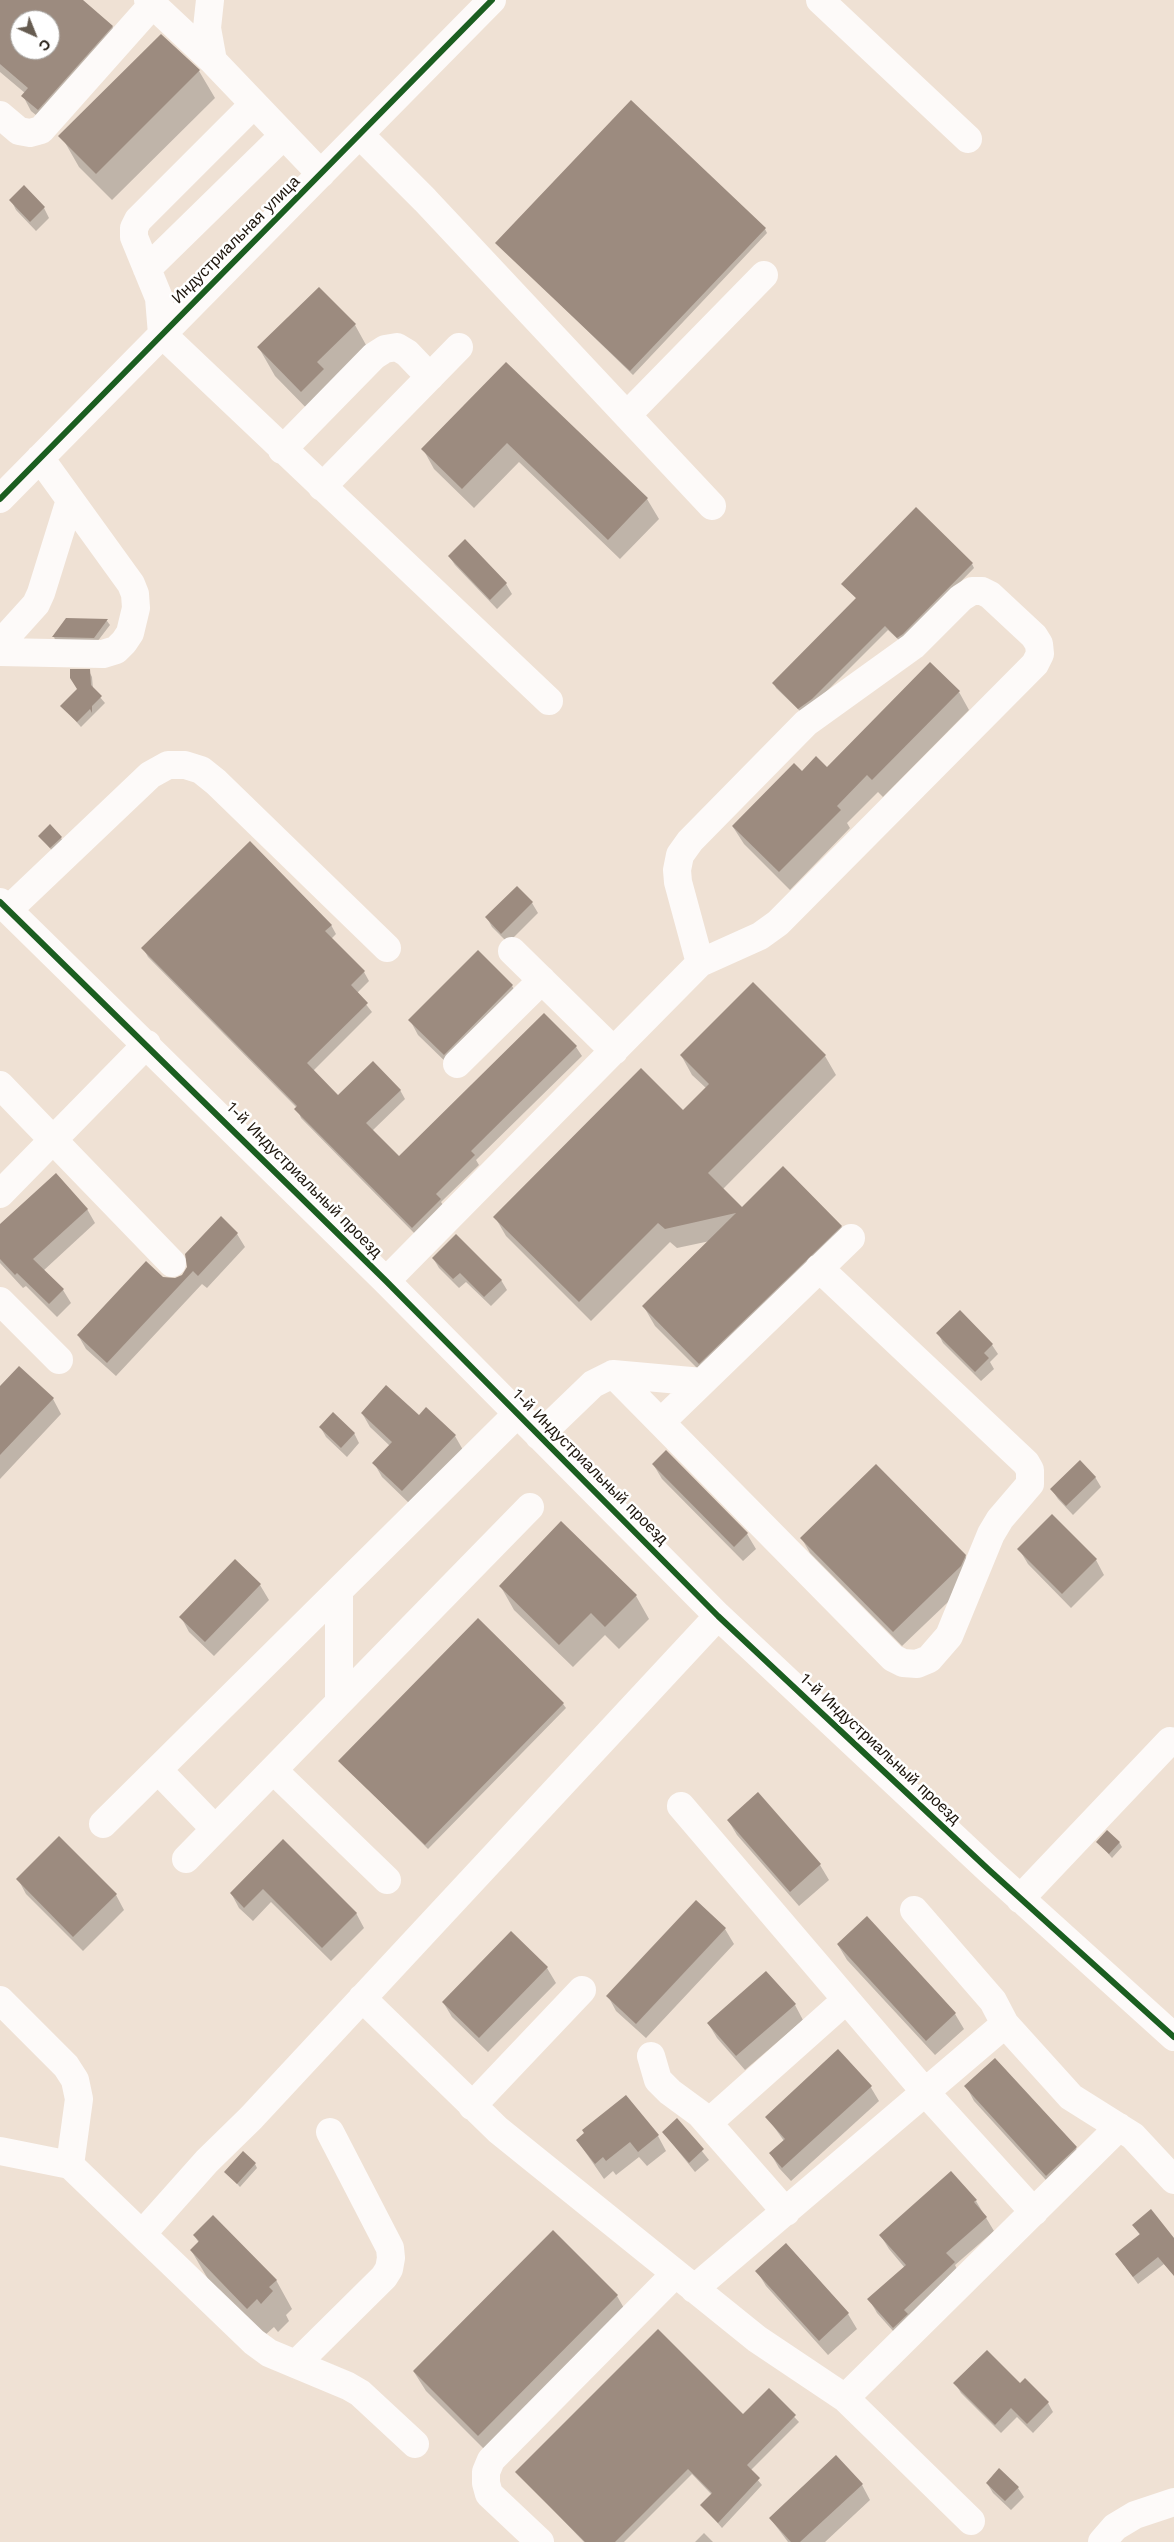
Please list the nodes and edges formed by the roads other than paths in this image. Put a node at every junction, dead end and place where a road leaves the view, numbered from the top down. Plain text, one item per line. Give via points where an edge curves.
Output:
1 (492, 0) edge
2 (820, 0) edge
3 (209, 1) edge
4 (150, 2) edge
5 (175, 24) junction
6 (213, 61) junction
7 (254, 104) junction
8 (0, 115) edge
9 (284, 135) junction
10 (360, 135) junction
11 (968, 139) dead end
12 (321, 174) junction
13 (147, 269) junction
14 (764, 275) dead end
15 (162, 334) junction
16 (459, 347) dead end
17 (430, 377) junction
18 (627, 415) junction
19 (282, 450) junction
20 (40, 458) junction
21 (322, 487) junction
22 (0, 499) edge
23 (70, 500) junction
24 (712, 506) dead end
25 (0, 644) edge
26 (0, 652) edge
27 (548, 701) dead end
28 (4, 906) edge
29 (387, 948) dead end
30 (512, 951) dead end
31 (700, 963) junction
32 (542, 980) junction
33 (147, 1044) junction
34 (614, 1051) junction
35 (457, 1064) dead end
36 (0, 1086) edge
37 (53, 1140) junction
38 (0, 1194) edge
39 (851, 1238) dead end
40 (172, 1263) dead end
41 (819, 1268) junction
42 (386, 1281) junction
43 (0, 1301) edge
44 (59, 1360) dead end
45 (613, 1374) junction
46 (702, 1382) junction
47 (518, 1414) junction
48 (661, 1422) junction
49 (539, 1436) junction
50 (530, 1507) dead end
51 (339, 1591) junction
52 (718, 1616) junction
53 (339, 1702) junction
54 (1170, 1741) dead end
55 (158, 1770) junction
56 (273, 1770) junction
57 (681, 1806) dead end
58 (103, 1824) dead end
59 (215, 1829) junction
60 (186, 1859) dead end
61 (386, 1880) dead end
62 (1020, 1899) junction
63 (914, 1910) dead end
64 (582, 1990) dead end
65 (362, 1998) junction
66 (0, 2000) edge
67 (846, 2000) junction
68 (1005, 2024) junction
69 (1174, 2037) edge
70 (651, 2056) dead end
71 (926, 2093) junction
72 (472, 2106) junction
73 (708, 2123) junction
74 (1119, 2127) junction
75 (330, 2132) dead end
76 (0, 2151) edge
77 (70, 2166) junction
78 (1174, 2180) edge
79 (786, 2212) junction
80 (1034, 2212) junction
81 (142, 2234) junction
82 (684, 2282) junction
83 (296, 2364) junction
84 (845, 2398) junction
85 (415, 2444) dead end
86 (1174, 2502) edge
87 (971, 2521) dead end
88 (540, 2542) edge
89 (1102, 2542) edge

1 - 10 street, Индустриальная улица
2 - 11 street
3 - 5 street
3 - 6 street via 207,28
4 - 5 street
4 - 8 street via 41,130 20,131
5 - 6 street
6 - 7 street
7 - 9 street
7 - 13 street via 138,220 134,237
9 - 12 street
9 - 13 street
10 - 12 street, Индустриальная улица
10 - 18 street
12 - 15 street, Индустриальная улица
13 - 15 street via 159,298
14 - 18 street
15 - 19 street
15 - 20 street, Индустриальная улица
16 - 17 street
17 - 19 street via 397,347 385,349 374,356
17 - 21 street
18 - 24 street
19 - 21 street
20 - 22 street, Индустриальная улица
20 - 23 street
21 - 27 street
23 - 25 street via 42,593
23 - 26 street via 131,584 136,608 130,633 116,650 103,654
28 - 29 street via 150,775 168,765 184,765 202,770 216,782
28 - 33 street, 1-й Индустриальный проезд
30 - 32 street
31 - 31 street via 677,876 680,855 690,841 806,723 913,646 961,598 972,591 990,595 1034,636 1040,654 1035,664 778,922 760,936
31 - 34 street
32 - 34 street
32 - 35 street
33 - 37 street
33 - 42 street, 1-й Индустриальный проезд
34 - 42 street
36 - 37 street
37 - 38 street
37 - 40 street
39 - 41 street
41 - 46 street
41 - 48 street via 1030,1470 1030,1484 995,1526 949,1636 939,1650 917,1664 893,1658
42 - 47 street, 1-й Индустриальный проезд
43 - 44 street
45 - 46 street
45 - 48 street
45 - 49 street via 593,1384
46 - 48 street
47 - 49 street, 1-й Индустриальный проезд
47 - 51 street
49 - 52 street, 1-й Индустриальный проезд
50 - 53 street
51 - 53 street
51 - 55 street
52 - 62 street, 1-й Индустриальный проезд
52 - 65 street
53 - 56 street
54 - 62 street
55 - 58 street
55 - 59 street
56 - 59 street
56 - 61 street
57 - 67 street
59 - 60 street
62 - 69 street, 1-й Индустриальный проезд
63 - 68 street via 993,2001
64 - 72 street
65 - 72 street
65 - 81 street
66 - 77 street via 66,2066 75,2080 79,2099
67 - 71 street
67 - 73 street
68 - 71 street
68 - 74 street via 1072,2097
70 - 73 street via 658,2080
71 - 79 street
71 - 80 street
72 - 82 street
73 - 79 street
74 - 78 street via 1142,2144
74 - 80 street
75 - 83 street via 390,2248 390,2263 384,2277
76 - 77 street
77 - 81 street
79 - 82 street
80 - 84 street
81 - 83 street via 254,2342 269,2353
82 - 84 street via 757,2339
82 - 88 street via 491,2460 486,2472 489,2494
83 - 85 street via 360,2393
84 - 87 street
86 - 89 street via 1136,2515 1115,2527

